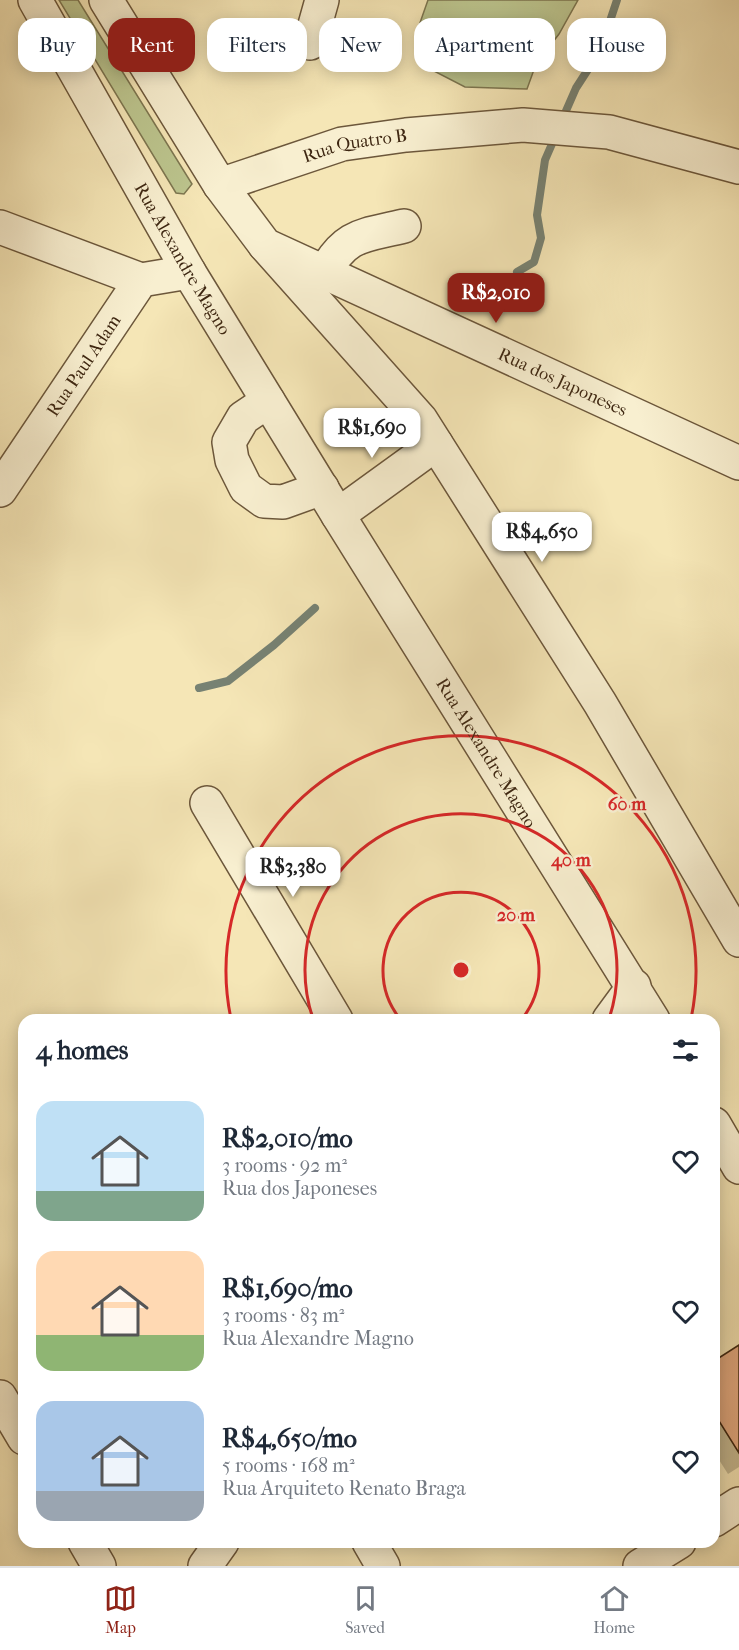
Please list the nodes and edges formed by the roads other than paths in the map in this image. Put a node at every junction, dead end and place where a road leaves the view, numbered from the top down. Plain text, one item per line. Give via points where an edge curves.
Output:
1 (35, 0) edge
2 (105, 0) edge
3 (322, 0) edge
4 (310, 43) dead end
5 (739, 167) edge
6 (227, 196) junction
7 (404, 226) dead end
8 (0, 227) edge
9 (265, 245) junction
10 (189, 272) junction
11 (325, 272) junction
12 (141, 280) junction
13 (268, 401) junction
14 (436, 444) junction
15 (739, 464) edge
16 (0, 490) edge
17 (330, 502) junction
18 (207, 803) dead end
19 (739, 940) edge
20 (633, 986) junction
21 (332, 1014) edge
22 (613, 1014) edge
23 (649, 1014) edge
24 (720, 1134) edge
25 (739, 1167) edge
26 (0, 1397) edge
27 (18, 1427) edge
28 (739, 1504) edge
29 (720, 1516) edge
30 (88, 1548) edge
31 (218, 1548) edge
32 (372, 1548) edge
33 (99, 1566) edge
34 (205, 1566) edge
35 (383, 1566) edge

1 - 10 street, Rua Alexandre Magno
2 - 6 street, Rua dos Japoneses
3 - 4 street
5 - 6 street, Rua Quatro B via 609,132 495,126 342,144
6 - 9 street, Rua dos Japoneses
7 - 11 street via 353,239 335,254
8 - 12 street
9 - 11 street, Rua dos Japoneses
9 - 14 street via 421,420
10 - 12 street
10 - 13 street, Rua Alexandre Magno
11 - 15 street, Rua dos Japoneses
12 - 16 street, Rua Paul Adam
13 - 17 street, Rua Alexandre Magno
13 - 17 street via 243,418 230,442 232,460 246,488 264,501
14 - 17 street
14 - 19 street via 600,703
17 - 20 street, Rua Alexandre Magno
18 - 21 street
20 - 22 street
20 - 23 street, Rua Alexandre Magno
24 - 25 street
26 - 27 street
28 - 29 street
30 - 33 street
31 - 34 street
32 - 35 street

